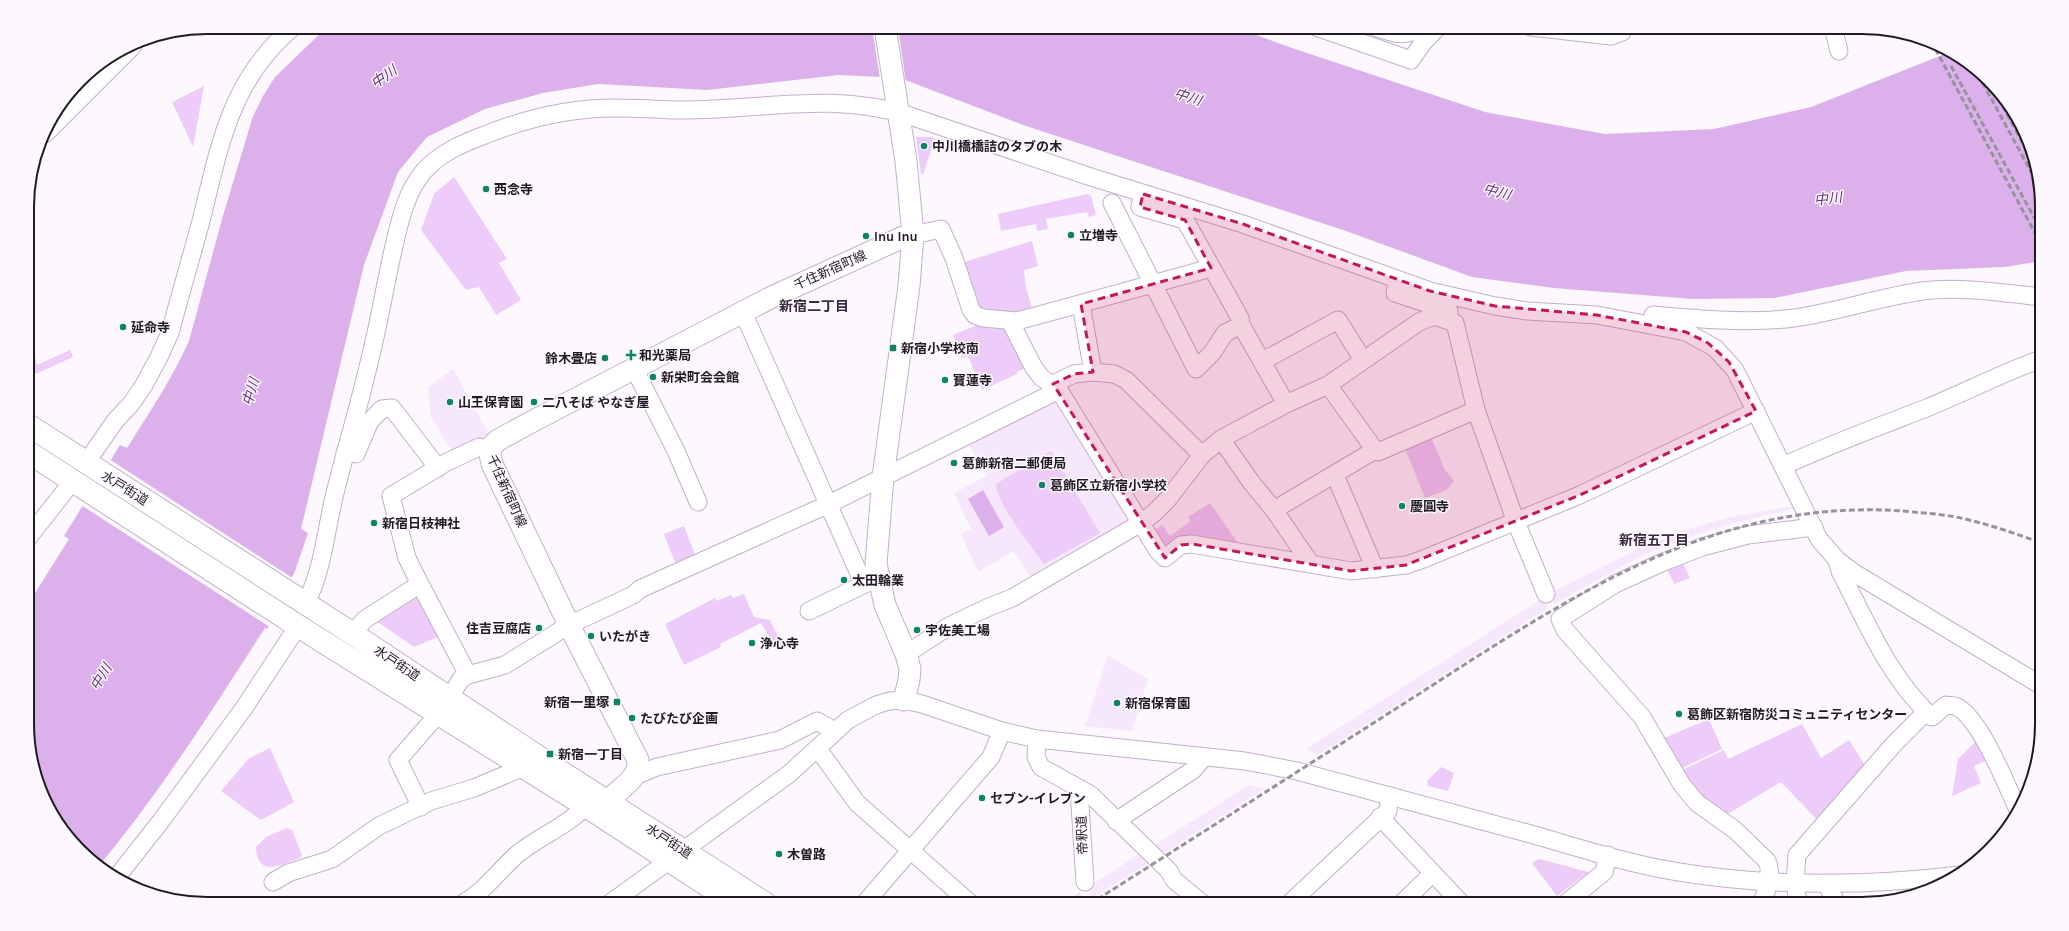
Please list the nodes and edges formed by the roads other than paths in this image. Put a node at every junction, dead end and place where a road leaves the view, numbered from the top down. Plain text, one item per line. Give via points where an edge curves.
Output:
1 (287, 34) edge
2 (886, 34) edge
3 (1328, 34) edge
4 (1395, 34) edge
5 (1408, 34) edge
6 (1433, 34) edge
7 (1593, 34) edge
8 (1616, 34) edge
9 (1835, 34) edge
10 (1839, 51) dead end
11 (117, 59) edge
12 (897, 107) junction
13 (59, 117) edge
14 (1143, 194) junction
15 (1112, 203) dead end
16 (913, 235) junction
17 (1211, 268) junction
18 (1398, 280) junction
19 (1153, 284) junction
20 (2035, 296) edge
21 (1081, 304) junction
22 (743, 312) junction
23 (1597, 315) junction
24 (1447, 320) junction
25 (1010, 321) junction
26 (1241, 325) junction
27 (1262, 360) junction
28 (1363, 360) junction
29 (2035, 361) edge
30 (634, 370) junction
31 (1093, 372) junction
32 (1328, 385) junction
33 (1056, 387) junction
34 (1286, 404) junction
35 (1476, 410) junction
36 (1756, 411) junction
37 (34, 429) edge
38 (1221, 439) junction
39 (489, 449) junction
40 (1375, 450) junction
41 (345, 452) junction
42 (34, 456) edge
43 (1202, 456) junction
44 (91, 466) junction
45 (1783, 466) junction
46 (438, 468) junction
47 (1335, 475) junction
48 (883, 477) junction
49 (78, 485) junction
50 (698, 502) dead end
51 (829, 504) junction
52 (1274, 510) junction
53 (1516, 522) junction
54 (1141, 523) junction
55 (1814, 528) junction
56 (34, 532) edge
57 (1837, 560) junction
58 (1311, 564) junction
59 (1375, 568) junction
60 (878, 578) junction
61 (420, 584) junction
62 (1546, 594) dead end
63 (299, 599) junction
64 (810, 611) dead end
65 (291, 621) junction
66 (569, 625) junction
67 (353, 634) junction
68 (906, 654) junction
69 (468, 675) junction
70 (2035, 682) edge
71 (904, 700) junction
72 (444, 706) junction
73 (1926, 712) junction
74 (835, 731) junction
75 (1002, 731) junction
76 (1037, 739) junction
77 (818, 749) junction
78 (1204, 757) junction
79 (524, 767) junction
80 (635, 776) junction
81 (1080, 789) junction
82 (1390, 796) junction
83 (608, 802) junction
84 (2015, 804) edge
85 (586, 806) junction
86 (421, 807) junction
87 (1380, 817) junction
88 (1116, 821) junction
89 (910, 850) junction
90 (676, 855) junction
91 (1608, 855) junction
92 (120, 874) edge
93 (1432, 874) junction
94 (1944, 877) edge
95 (1769, 881) junction
96 (273, 882) dead end
97 (1085, 882) dead end
98 (1795, 882) junction
99 (1826, 883) junction
100 (472, 897) edge
101 (619, 897) edge
102 (727, 897) edge
103 (753, 897) edge
104 (870, 897) edge
105 (962, 897) edge
106 (1194, 897) edge
107 (1296, 897) edge
108 (1408, 897) edge
109 (1455, 897) edge
110 (1574, 897) edge
111 (1763, 897) edge
112 (1797, 897) edge
113 (1833, 897) edge

1 - 44 street via 266,54 240,91 222,140 170,333 144,385 115,421
2 - 12 main road
3 - 6 street via 1411,60
4 - 5 street
7 - 8 street via 1611,36
9 - 10 street
11 - 13 main road
12 - 14 street
12 - 16 main road
12 - 41 street via 815,102 714,110 588,109 522,122 472,140 435,160 411,190 406,201 390,262 370,361
14 - 17 street via 1140,207 1185,220
14 - 18 street via 1243,224
15 - 19 street
16 - 22 main road, 千住新宿町線 via 900,238 820,274
16 - 25 street via 941,229 954,258 971,310 975,315
16 - 48 main road via 909,286
17 - 19 street
17 - 26 street via 1240,318
18 - 23 street via 1430,291 1495,306 1527,311
18 - 24 street via 1395,293 1449,311
19 - 21 street
19 - 26 street via 1196,369 1212,353 1225,333
20 - 23 street via 1962,290 1925,291 1816,314 1754,322 1721,322 1617,313
21 - 25 street
21 - 31 street
22 - 30 main road, 千住新宿町線
22 - 51 street
23 - 36 street via 1675,329 1708,342 1735,370
24 - 28 street via 1434,316 1419,322
24 - 35 street via 1455,323
25 - 33 street via 1034,368 1042,378
26 - 27 street
27 - 28 street via 1338,320
27 - 34 street
28 - 32 street
29 - 45 street
30 - 39 main road, 千住新宿町線 via 498,440
30 - 50 street via 676,451
31 - 33 street via 1074,374
31 - 43 street via 1114,374 1126,380
32 - 34 street
32 - 40 street
33 - 48 street
33 - 54 street
34 - 38 street
35 - 40 street via 1378,452
35 - 53 street
36 - 45 street
36 - 53 street via 1643,466
37 - 44 highway, 水戸街道
38 - 43 street
38 - 52 street
39 - 46 street via 479,447
39 - 66 main road, 千住新宿町線 via 492,464
40 - 47 street
41 - 46 street via 356,454 370,421 382,409 392,408
41 - 63 street via 316,578
42 - 49 highway, 水戸街道
43 - 54 street via 1168,499
44 - 63 highway, 水戸街道
45 - 55 street
46 - 61 street via 391,496 407,558
47 - 52 street
47 - 59 street
48 - 51 street
48 - 60 main road via 876,550
49 - 56 street
49 - 65 highway, 水戸街道
51 - 60 street via 861,578
51 - 66 street via 640,589 633,595
52 - 58 street
53 - 59 street via 1421,560
53 - 62 street
54 - 58 street via 1165,558 1181,545 1192,544
54 - 68 street via 1012,598 951,625
55 - 57 street
55 - 95 street via 1748,535 1702,547 1615,584 1560,619 1565,630 1642,717 1691,796 1735,830 1767,861 1770,867
57 - 70 street via 1880,589
57 - 73 street via 1840,571 1882,653
58 - 59 street via 1351,571
60 - 64 street
60 - 68 main road via 885,605
61 - 67 street via 364,620
61 - 69 street
63 - 67 highway, 水戸街道
65 - 72 highway, 水戸街道
65 - 92 street via 244,708 158,826
66 - 69 street via 505,665
66 - 80 main road, 千住新宿町線 via 638,760 639,768
67 - 72 highway, 水戸街道
68 - 71 main road via 910,680
69 - 72 street via 461,679
71 - 74 street via 876,705 848,720
71 - 75 street
72 - 79 highway, 水戸街道
72 - 83 highway, 水戸街道
72 - 86 street via 398,760
73 - 84 street via 1932,717 1946,705 1955,706 1971,720 1988,745
73 - 98 street via 1894,744 1797,855
74 - 77 street
74 - 80 street via 817,721 780,740 656,767
75 - 76 street
75 - 89 street via 991,757
76 - 78 street
76 - 81 street via 1036,757 1041,767
77 - 89 street via 857,803
77 - 90 street via 768,790
78 - 82 street via 1277,767
78 - 88 street via 1193,770
79 - 85 highway, 水戸街道
79 - 86 street via 474,788 435,799
80 - 83 main road
81 - 88 street via 1091,796
81 - 97 street, 帝釈道
82 - 87 street via 1388,811
82 - 91 street
83 - 90 highway, 水戸街道
85 - 90 highway, 水戸街道
85 - 100 street via 578,815 518,854 484,889
86 - 96 street via 378,826 332,859 288,873
87 - 93 street
87 - 107 street
88 - 106 street
89 - 104 street
89 - 105 street
90 - 101 street
90 - 102 highway, 水戸街道
90 - 103 highway, 水戸街道
91 - 95 street via 1678,872
91 - 110 street via 1604,872
93 - 108 street
93 - 109 street
94 - 99 street
95 - 98 street
95 - 111 street
98 - 99 street
98 - 112 street
99 - 113 street

